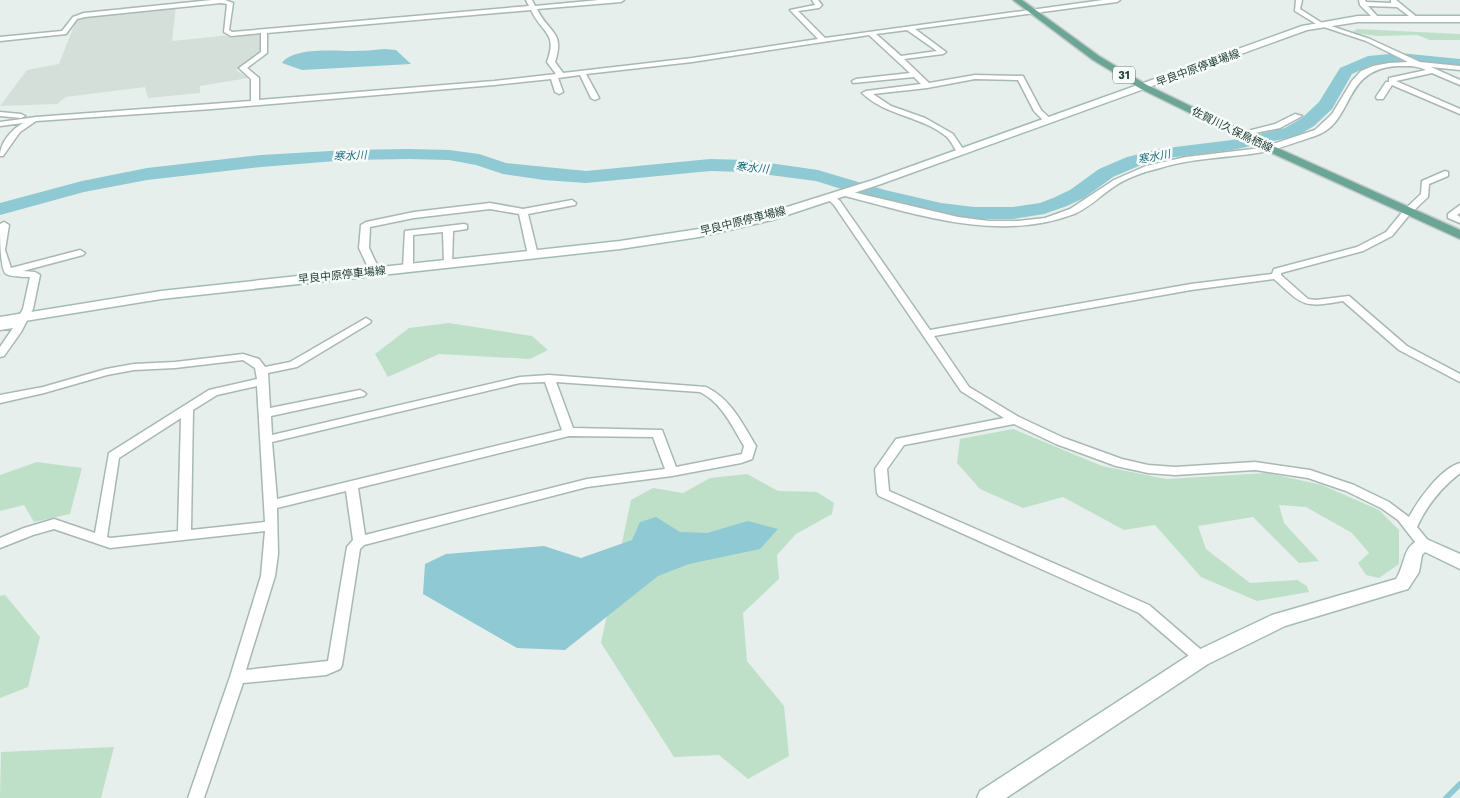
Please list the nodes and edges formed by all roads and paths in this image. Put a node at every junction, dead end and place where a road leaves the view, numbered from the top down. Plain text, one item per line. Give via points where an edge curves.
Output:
1 (141, 0) edge
2 (529, 0) edge
3 (621, 0) edge
4 (815, 0) edge
5 (1017, 0) edge
6 (1079, 0) edge
7 (1118, 0) edge
8 (1299, 0) edge
9 (1392, 0) edge
10 (1362, 2) edge
11 (1086, 4) junction
12 (1398, 5) junction
13 (532, 8) junction
14 (138, 10) junction
15 (1034, 12) junction
16 (1376, 18) junction
17 (1415, 18) junction
18 (1460, 19) edge
19 (1320, 24) junction
20 (909, 28) junction
21 (264, 31) junction
22 (870, 33) junction
23 (0, 40) edge
24 (823, 40) junction
25 (899, 58) junction
26 (1417, 64) junction
27 (1460, 68) edge
28 (1430, 70) junction
29 (582, 72) junction
30 (916, 75) junction
31 (557, 76) junction
32 (856, 81) dead end
33 (1393, 83) junction
34 (1460, 83) edge
35 (927, 86) junction
36 (1144, 87) junction
37 (559, 92) dead end
38 (1380, 97) dead end
39 (595, 98) dead end
40 (255, 103) junction
41 (1460, 112) edge
42 (0, 114) edge
43 (1298, 116) dead end
44 (36, 119) junction
45 (1049, 121) junction
46 (0, 124) edge
47 (1240, 134) junction
48 (1269, 148) junction
49 (961, 152) junction
50 (0, 154) edge
51 (1445, 174) dead end
52 (844, 193) junction
53 (830, 197) junction
54 (572, 203) dead end
55 (1460, 208) edge
56 (523, 212) junction
57 (1408, 212) junction
58 (1460, 220) edge
59 (4, 225) dead end
60 (464, 227) dead end
61 (448, 229) junction
62 (1460, 235) edge
63 (80, 253) dead end
64 (532, 255) junction
65 (449, 264) junction
66 (408, 268) junction
67 (8, 272) junction
68 (372, 272) junction
69 (1276, 276) junction
70 (21, 320) junction
71 (0, 321) edge
72 (366, 321) dead end
73 (0, 327) edge
74 (927, 334) junction
75 (0, 354) edge
76 (262, 376) junction
77 (549, 378) junction
78 (1460, 379) edge
79 (360, 394) dead end
80 (0, 398) edge
81 (187, 409) junction
82 (264, 413) junction
83 (1015, 420) junction
84 (569, 432) junction
85 (266, 440) junction
86 (1460, 467) edge
87 (672, 472) junction
88 (1448, 475) junction
89 (1460, 482) edge
90 (351, 485) junction
91 (271, 505) junction
92 (272, 526) junction
93 (1411, 527) junction
94 (184, 535) junction
95 (100, 540) junction
96 (360, 541) junction
97 (0, 543) edge
98 (1424, 544) junction
99 (1460, 562) edge
100 (1201, 658) junction
101 (237, 677) junction
102 (196, 798) edge
103 (988, 798) edge

1 - 14 street
2 - 13 street
3 - 13 street
4 - 24 street via 819,6 793,10
5 - 15 main road, 佐賀川久保鳥栖線 / 31
6 - 11 street
7 - 11 street
8 - 19 street via 1296,10
9 - 12 street
10 - 12 street
10 - 16 street
11 - 15 street
12 - 17 street
13 - 21 street
13 - 31 street via 555,39 551,62
14 - 21 street via 226,1 230,3 227,33
14 - 23 street via 84,15 74,18 64,32
15 - 20 street
15 - 36 main road, 佐賀川久保鳥栖線 / 31 via 1102,62
16 - 17 main road, 早良中原停車場線
16 - 19 main road, 早良中原停車場線
17 - 18 main road, 早良中原停車場線
19 - 26 street via 1368,40
19 - 36 main road, 早良中原停車場線
20 - 22 street
20 - 25 street via 943,52
21 - 40 street via 264,53 243,68 254,78
22 - 24 street
22 - 25 street
24 - 29 street via 692,60
25 - 30 street
26 - 27 street
26 - 28 street
26 - 48 street via 1387,65 1364,72 1356,79 1344,104 1318,132
28 - 33 street via 1392,80
28 - 34 street
29 - 31 street
29 - 39 street
30 - 32 street
30 - 35 street
31 - 37 street
31 - 40 street
33 - 38 street via 1388,84
33 - 41 street
35 - 45 street via 975,77 1020,78 1038,111
35 - 49 street via 866,93 888,108 922,120 950,136
36 - 45 main road, 早良中原停車場線
36 - 47 main road, 佐賀川久保鳥栖線 / 31
40 - 44 street
42 - 44 street
43 - 47 street via 1289,123
44 - 46 street
44 - 50 street via 17,130
45 - 49 main road, 早良中原停車場線
47 - 48 main road, 佐賀川久保鳥栖線 / 31
48 - 52 street via 1162,164 1125,177 1072,211 1016,223 942,218
48 - 57 main road, 佐賀川久保鳥栖線 / 31
49 - 52 main road, 早良中原停車場線
51 - 57 street via 1425,183 1425,195
52 - 53 main road, 早良中原停車場線
53 - 64 main road, 早良中原停車場線 via 768,217 699,232
53 - 74 street
54 - 56 street
55 - 58 street via 1451,216
56 - 64 street
56 - 68 street via 490,206 414,215 366,225 364,248
57 - 62 main road, 佐賀川久保鳥栖線 / 31
57 - 69 street via 1389,234 1360,249 1277,271
59 - 67 street via 0,250
60 - 61 street
61 - 65 street
61 - 66 street via 408,233
63 - 67 street
64 - 65 main road, 早良中原停車場線
65 - 66 main road, 早良中原停車場線
66 - 68 main road, 早良中原停車場線
67 - 70 street via 34,275 28,309
68 - 70 main road, 早良中原停車場線 via 161,295
69 - 74 street via 1191,287
69 - 78 street via 1306,301 1316,303 1344,298 1403,348
70 - 71 main road, 早良中原停車場線
70 - 73 street
70 - 75 street
72 - 76 street via 293,365
74 - 83 street via 965,389
76 - 80 street via 259,364 243,357 134,367
76 - 81 street via 213,392
76 - 82 street
77 - 84 street
77 - 85 street via 520,380
77 - 87 street via 691,387 716,396 750,446 748,456
79 - 82 street
81 - 94 street
81 - 95 street via 113,456
82 - 85 street
83 - 93 street via 1120,463 1175,471 1255,466 1310,474 1385,505
83 - 100 street via 900,442 882,469 884,493 1144,609
84 - 87 street via 658,433
84 - 90 street
85 - 91 street
86 - 88 street
87 - 96 street via 588,483
88 - 89 street
88 - 93 street via 1415,515
90 - 91 street
90 - 96 street
91 - 92 street
92 - 94 street
92 - 101 street via 268,576
93 - 98 street
94 - 95 street via 110,543
95 - 97 street via 54,524 29,530
96 - 101 street via 354,547 335,665 326,669
98 - 99 main road
98 - 100 main road via 1414,552 1410,572 1402,584 1279,620
100 - 103 main road
101 - 102 street

